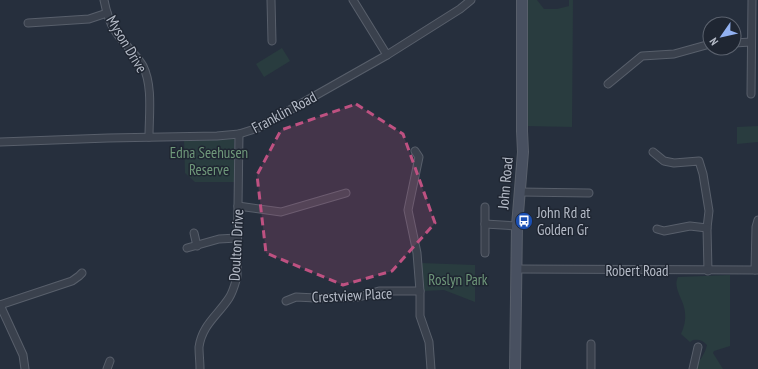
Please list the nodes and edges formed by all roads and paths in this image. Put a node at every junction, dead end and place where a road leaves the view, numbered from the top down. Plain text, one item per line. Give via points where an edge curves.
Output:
1 (104, 0) edge
2 (271, 0) edge
3 (352, 0) edge
4 (471, 0) edge
5 (522, 0) edge
6 (752, 0) edge
7 (107, 13) junction
8 (28, 23) dead end
9 (272, 41) dead end
10 (751, 42) junction
11 (742, 43) edge
12 (702, 46) edge
13 (387, 55) junction
14 (608, 84) dead end
15 (751, 94) dead end
16 (239, 134) junction
17 (149, 137) junction
18 (0, 142) edge
19 (415, 151) dead end
20 (653, 152) dead end
21 (520, 192) junction
22 (346, 193) dead end
23 (589, 193) dead end
24 (238, 206) junction
25 (485, 207) dead end
26 (758, 220) edge
27 (485, 224) junction
28 (517, 226) junction
29 (707, 228) junction
30 (657, 229) dead end
31 (194, 234) dead end
32 (237, 238) junction
33 (197, 246) junction
34 (187, 248) dead end
35 (485, 253) dead end
36 (516, 269) junction
37 (756, 270) edge
38 (708, 271) junction
39 (82, 273) dead end
40 (420, 291) junction
41 (286, 301) dead end
42 (0, 305) edge
43 (591, 344) dead end
44 (698, 347) dead end
45 (110, 361) dead end
46 (25, 369) edge
47 (107, 369) edge
48 (200, 369) edge
49 (431, 369) edge
50 (515, 369) edge
51 (591, 369) edge
52 (693, 369) edge

1 - 7 street, Myson Drive
2 - 9 street
3 - 13 street
4 - 13 street, Franklin Road
5 - 21 street, John Road via 523,152
6 - 10 street
7 - 8 street via 89,20
7 - 17 street, Myson Drive via 114,30 133,51 149,82
10 - 11 street
10 - 15 street
12 - 14 street via 674,54 642,56
13 - 16 street, Franklin Road via 258,128
16 - 17 street, Franklin Road
16 - 24 street, Doulton Drive
17 - 18 street, Franklin Road
19 - 40 street via 419,157 408,210 417,253
20 - 29 street via 664,161 674,163 699,161 709,211
21 - 23 street
21 - 28 street, John Road
22 - 24 street via 281,212
24 - 32 street, Doulton Drive
25 - 27 street
26 - 37 street
27 - 28 street
27 - 35 street
28 - 36 street, John Road
29 - 30 street via 690,226 664,231
29 - 38 street
31 - 33 street
32 - 33 street via 219,239
32 - 48 street, Doulton Drive via 237,277 230,296 203,332 199,347
33 - 34 street
36 - 38 street, Robert Road
36 - 50 street, John Road
37 - 38 street, Robert Road
39 - 42 street via 72,281
40 - 41 street, Crestview Place via 379,291 359,297 296,297
40 - 49 street via 420,316 429,342
42 - 46 street via 23,355
43 - 51 street
44 - 52 street
45 - 47 street

